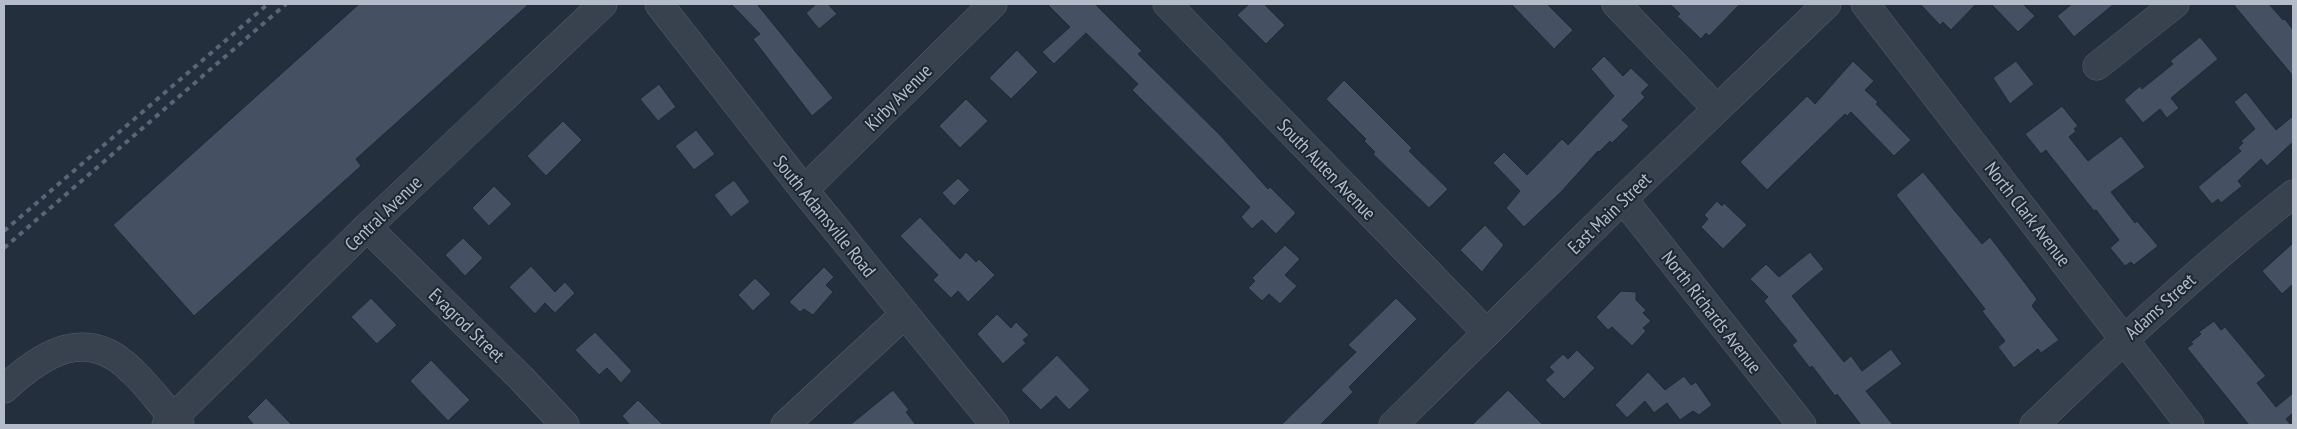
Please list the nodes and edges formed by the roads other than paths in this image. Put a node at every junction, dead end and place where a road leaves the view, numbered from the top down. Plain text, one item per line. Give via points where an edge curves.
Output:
1 (603, 4) edge
2 (659, 4) edge
3 (993, 4) edge
4 (1167, 4) edge
5 (1616, 4) edge
6 (1827, 4) edge
7 (1865, 4) edge
8 (2175, 4) edge
9 (2097, 66) dead end
10 (1717, 109) junction
11 (804, 190) junction
12 (2293, 194) edge
13 (1623, 199) junction
14 (367, 227) junction
15 (904, 314) junction
16 (1487, 333) junction
17 (2124, 339) junction
18 (4, 389) edge
19 (173, 423) edge
20 (565, 425) edge
21 (785, 425) edge
22 (995, 425) edge
23 (1394, 425) edge
24 (1802, 425) edge
25 (2034, 425) edge
26 (2190, 425) edge

1 - 14 street, Central Avenue
2 - 11 street, South Adamsville Road
3 - 11 street, Kirby Avenue
4 - 16 street, South Auten Avenue
5 - 10 street
6 - 10 street, East Main Street
7 - 17 street, North Clark Avenue
8 - 9 street
10 - 13 street, East Main Street
11 - 15 street, South Adamsville Road
12 - 17 street, Adams Street
13 - 16 street, East Main Street
13 - 24 street, North Richards Avenue
14 - 19 street, Central Avenue
14 - 20 street, Evagrod Street
15 - 21 street
15 - 22 street, South Adamsville Road
16 - 23 street, East Main Street
17 - 25 street, Adams Street
17 - 26 street, North Clark Avenue
18 - 19 street via 27,368 51,354 74,346 96,348 121,361 132,371

